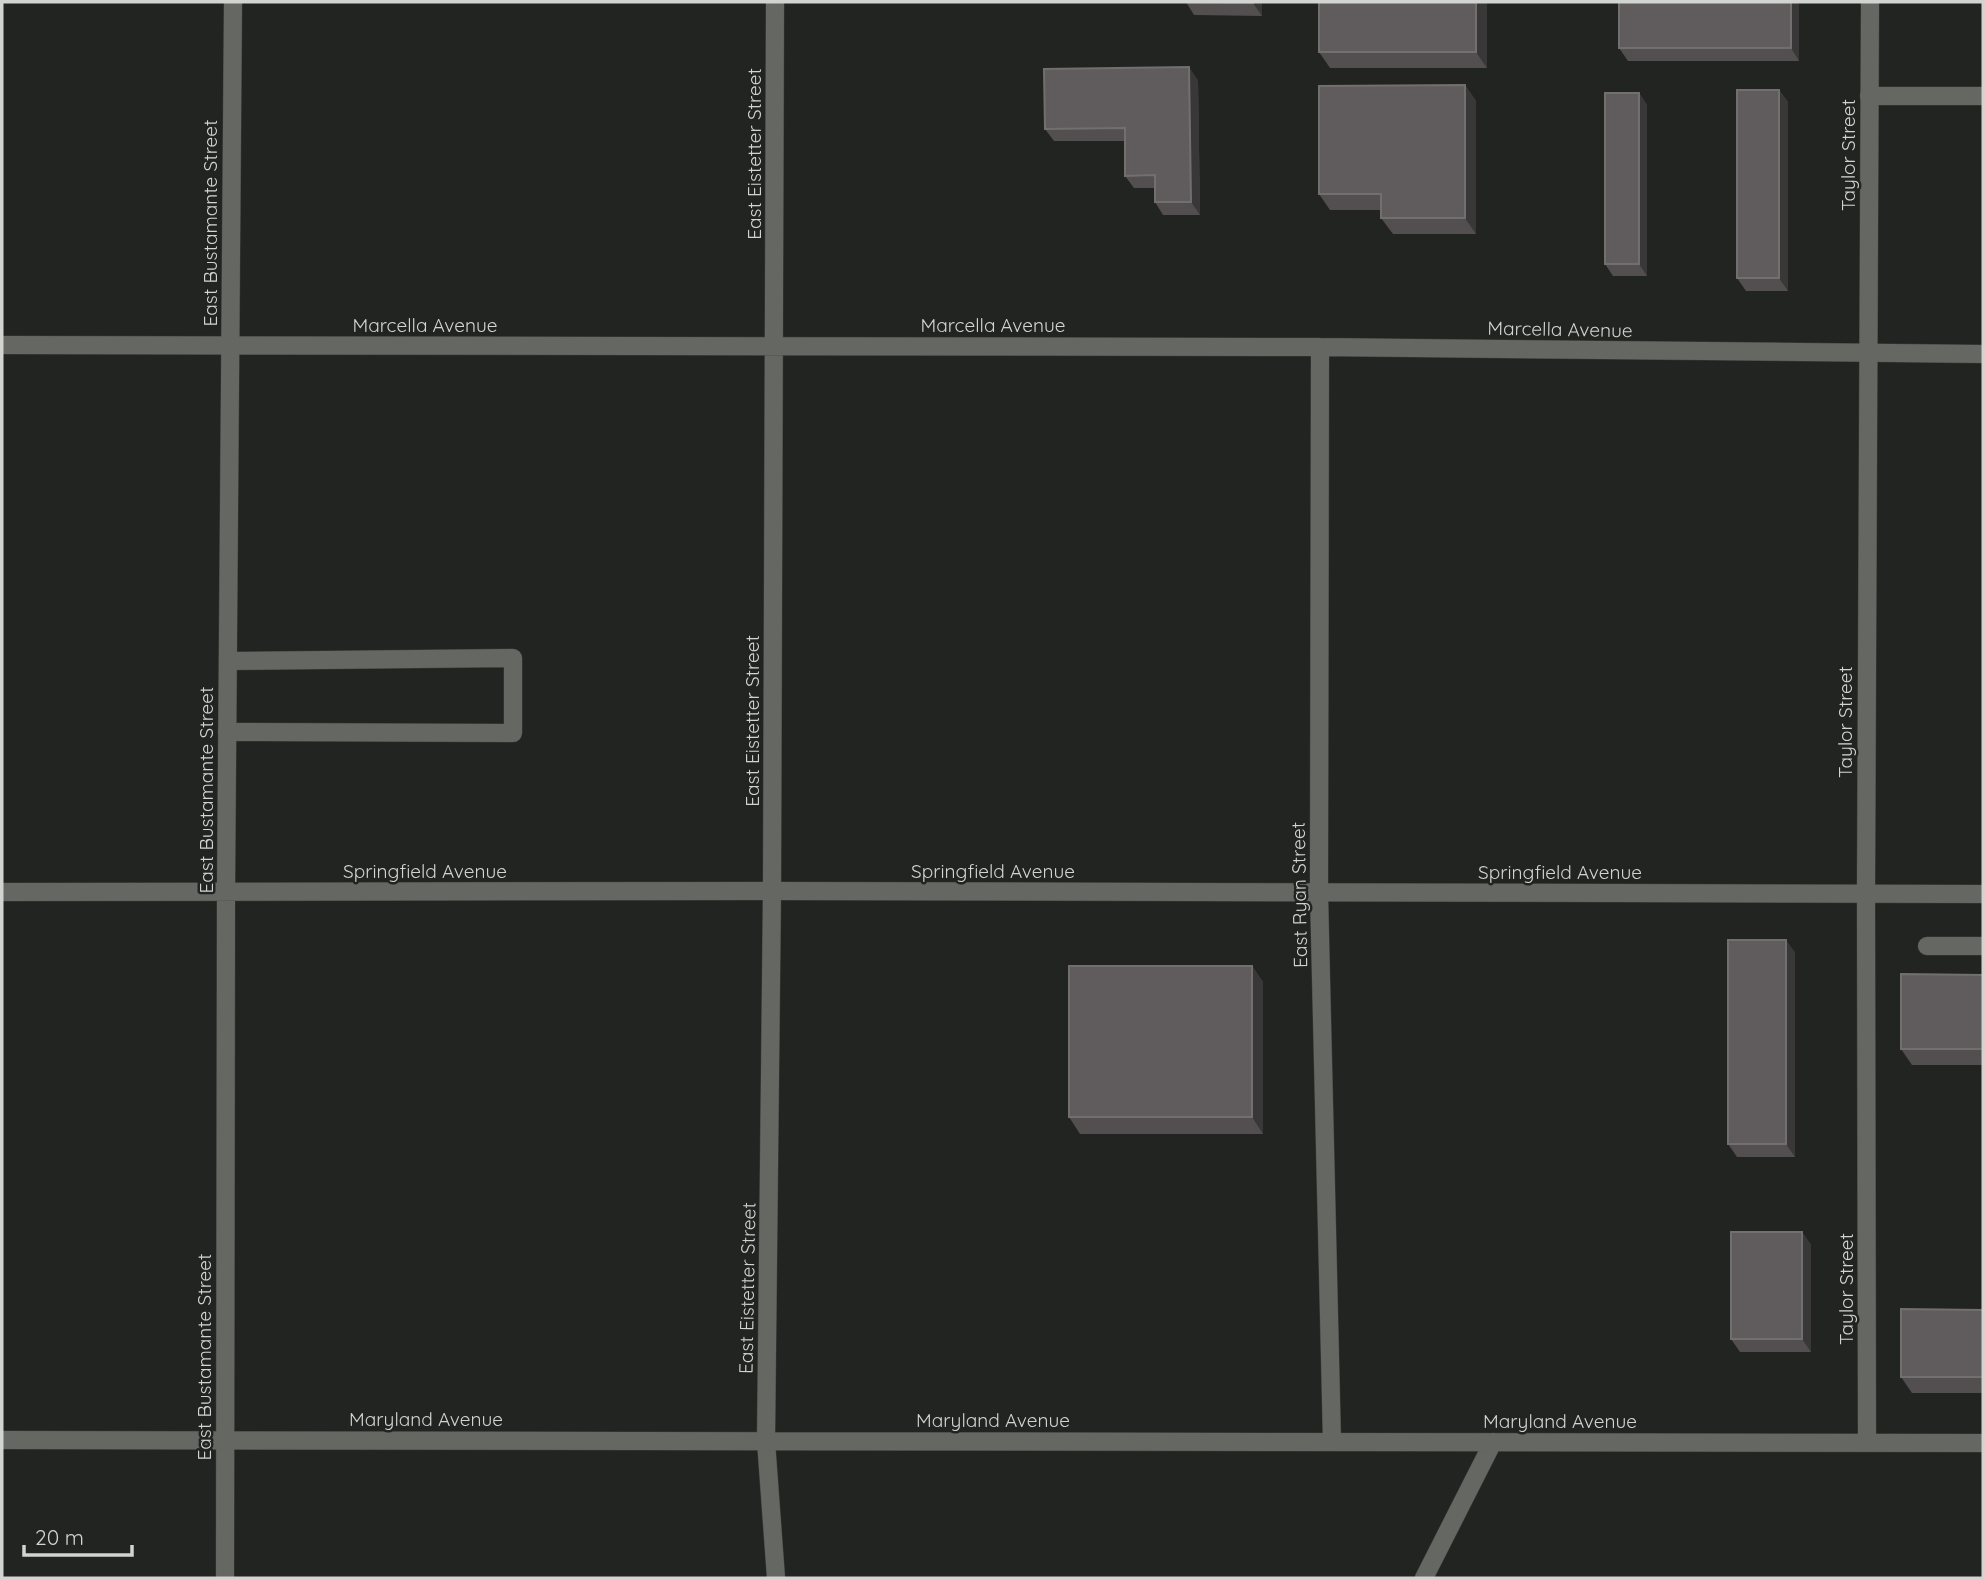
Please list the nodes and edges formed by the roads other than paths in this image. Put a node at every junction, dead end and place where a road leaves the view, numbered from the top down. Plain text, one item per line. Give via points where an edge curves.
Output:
1 (233, 2) edge
2 (775, 2) edge
3 (1870, 2) edge
4 (1869, 96) junction
5 (1983, 96) edge
6 (2, 345) edge
7 (774, 345) junction
8 (230, 346) junction
9 (1320, 347) junction
10 (1868, 353) junction
11 (1983, 354) edge
12 (228, 661) junction
13 (228, 732) junction
14 (2, 891) edge
15 (772, 891) junction
16 (226, 892) junction
17 (1319, 893) junction
18 (1866, 893) junction
19 (1983, 894) edge
20 (1927, 946) dead end
21 (1983, 946) edge
22 (2, 1440) edge
23 (224, 1440) junction
24 (766, 1441) junction
25 (1332, 1441) junction
26 (1493, 1442) junction
27 (1867, 1443) junction
28 (1983, 1443) edge
29 (225, 1578) edge
30 (776, 1578) edge
31 (1424, 1578) edge

1 - 8 street, East Bustamante Street
2 - 7 street, East Eistetter Street
3 - 4 street, Taylor Street
4 - 5 street
4 - 10 street, Taylor Street
6 - 8 street, Marcella Avenue
7 - 8 street, Marcella Avenue
7 - 9 street, Marcella Avenue
7 - 15 street, East Eistetter Street
8 - 12 street, East Bustamante Street
9 - 10 street, Marcella Avenue
9 - 17 street, East Ryan Street
10 - 11 street, Marcella Avenue
10 - 18 street, Taylor Street
12 - 13 street, East Bustamante Street
12 - 13 street via 513,658 513,733
13 - 16 street, East Bustamante Street
14 - 16 street, Springfield Avenue
15 - 16 street, Springfield Avenue
15 - 17 street, Springfield Avenue
15 - 24 street, East Eistetter Street
16 - 23 street, East Bustamante Street
17 - 18 street, Springfield Avenue
17 - 25 street, East Ryan Street
18 - 19 street, Springfield Avenue
18 - 27 street, Taylor Street
20 - 21 street
22 - 23 street, Maryland Avenue
23 - 24 street, Maryland Avenue
23 - 29 street, East Bustamante Street
24 - 25 street, Maryland Avenue
24 - 30 street, East Eistetter Street
25 - 26 street, Maryland Avenue
26 - 27 street, Maryland Avenue
26 - 31 street
27 - 28 street, Maryland Avenue

